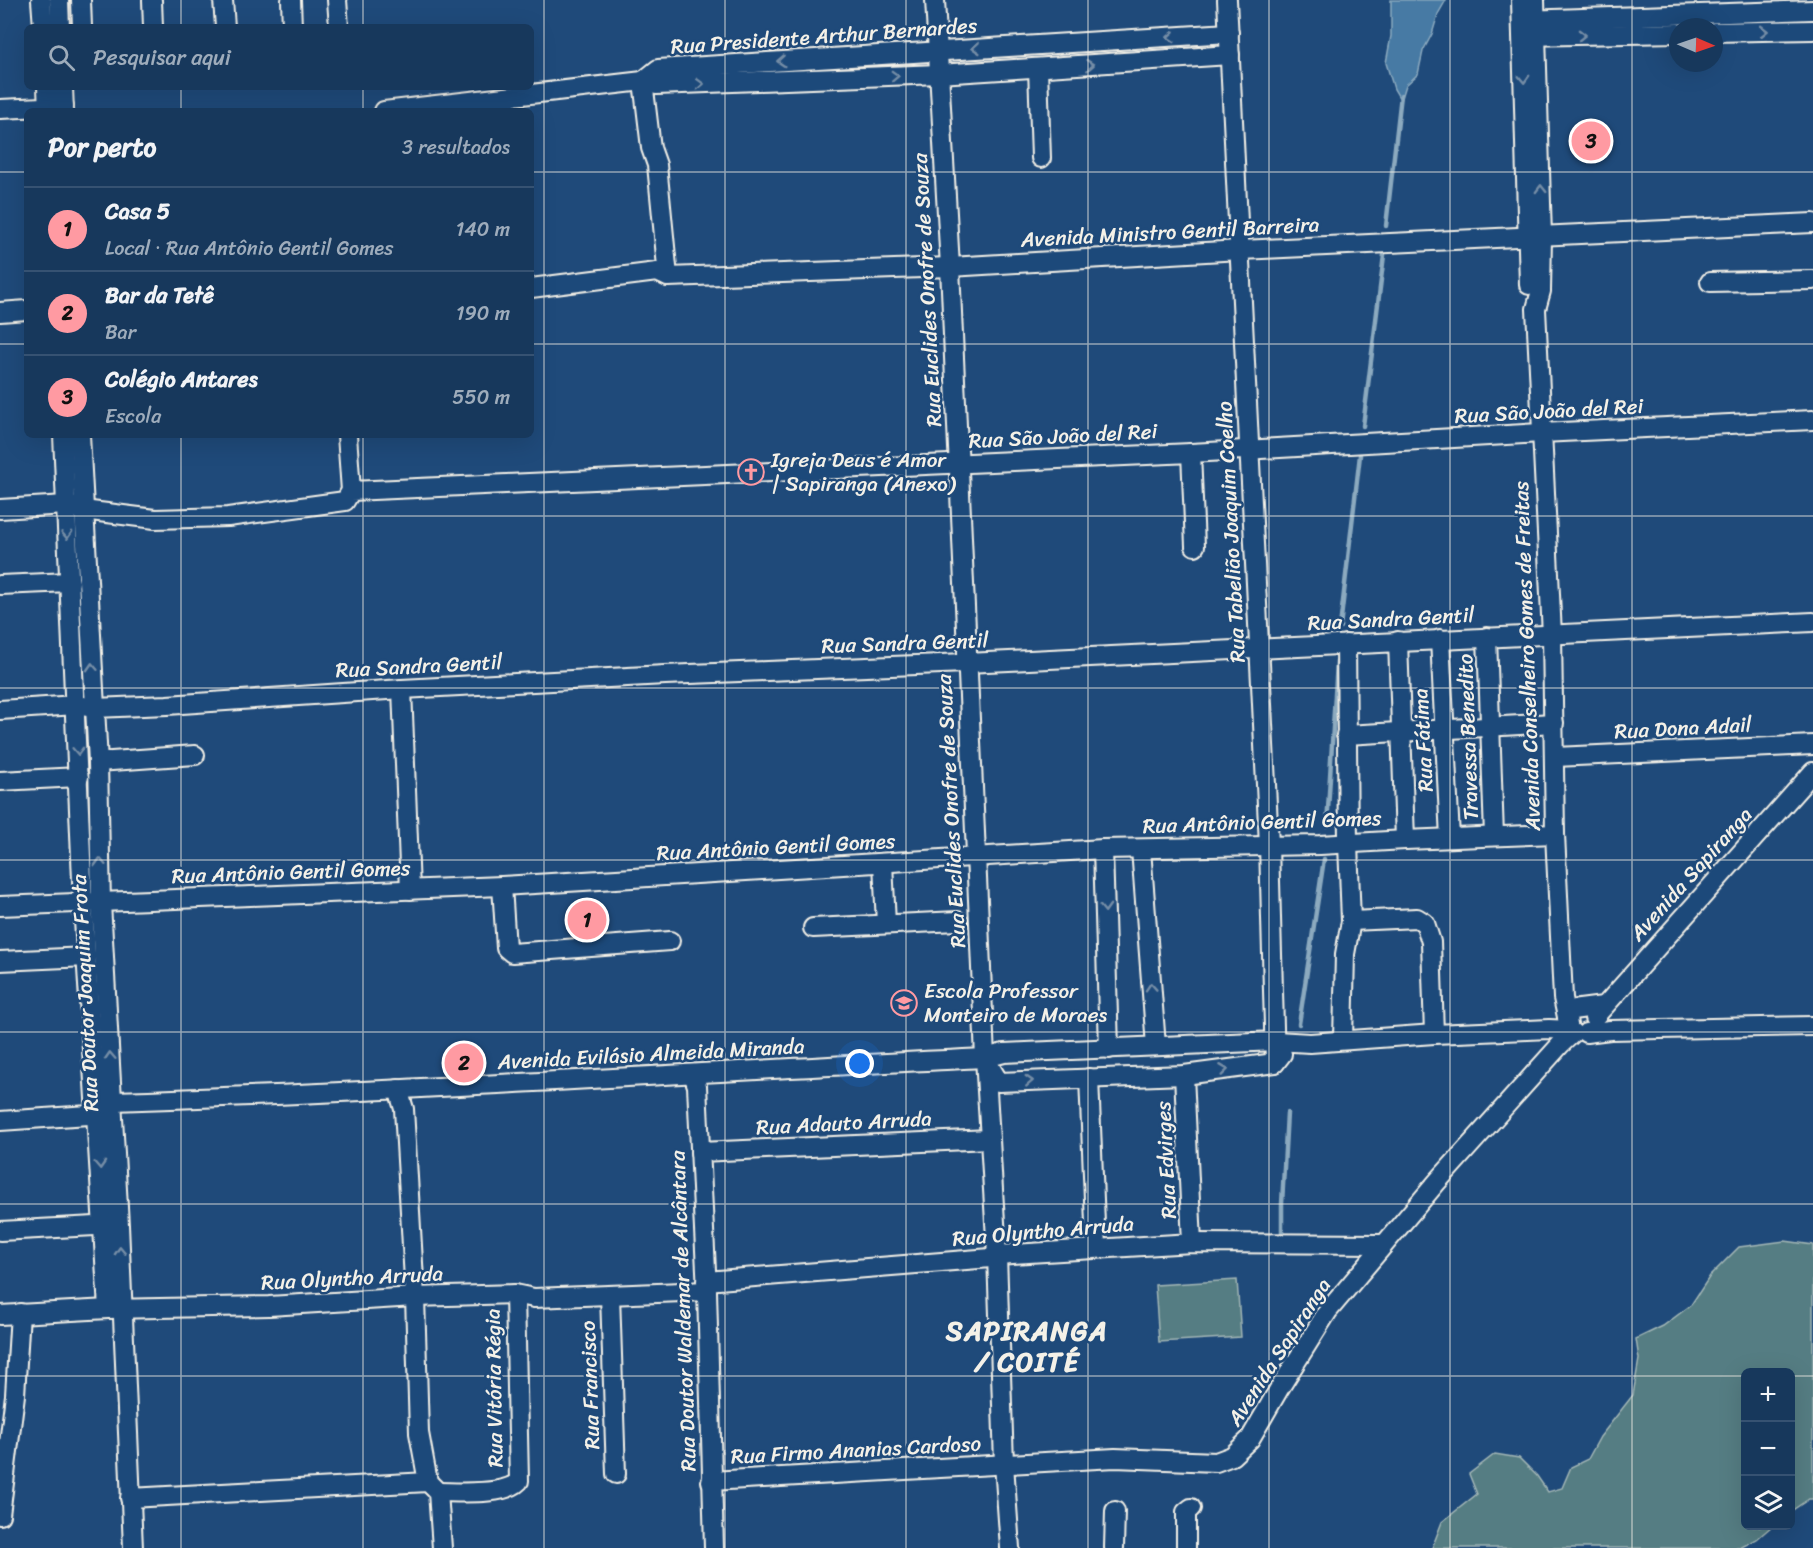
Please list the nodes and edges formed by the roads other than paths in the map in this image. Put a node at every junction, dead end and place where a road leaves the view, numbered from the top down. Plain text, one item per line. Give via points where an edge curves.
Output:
1 (41, 0) edge
2 (59, 0) edge
3 (81, 0) edge
4 (152, 0) edge
5 (223, 0) edge
6 (291, 0) edge
7 (337, 0) edge
8 (935, 0) edge
9 (1227, 0) edge
10 (1521, 0) edge
11 (1535, 0) edge
12 (1813, 10) edge
13 (43, 24) edge
14 (60, 24) edge
15 (82, 24) edge
16 (153, 24) edge
17 (225, 24) edge
18 (292, 24) edge
19 (339, 24) edge
20 (1530, 28) junction
21 (1813, 30) edge
22 (1723, 32) edge
23 (1229, 33) junction
24 (1669, 33) edge
25 (938, 51) junction
26 (1230, 55) junction
27 (1038, 68) junction
28 (939, 74) junction
29 (643, 81) junction
30 (48, 90) edge
31 (62, 90) edge
32 (56, 108) edge
33 (56, 108) edge
34 (410, 108) edge
35 (0, 109) edge
36 (24, 109) edge
37 (1041, 158) dead end
38 (1813, 223) edge
39 (1535, 237) junction
40 (1240, 250) junction
41 (950, 267) junction
42 (668, 277) junction
43 (1813, 280) edge
44 (1710, 282) dead end
45 (534, 288) edge
46 (24, 310) edge
47 (0, 312) edge
48 (1813, 420) edge
49 (1541, 433) junction
50 (63, 438) edge
51 (80, 438) edge
52 (347, 438) edge
53 (1249, 450) junction
54 (1191, 453) junction
55 (957, 464) junction
56 (351, 491) junction
57 (74, 508) junction
58 (0, 509) edge
59 (1195, 546) dead end
60 (70, 582) junction
61 (0, 585) edge
62 (1813, 622) edge
63 (1552, 635) junction
64 (1487, 637) junction
65 (1440, 639) junction
66 (1398, 641) junction
67 (1346, 644) junction
68 (1259, 648) junction
69 (966, 663) junction
70 (402, 689) junction
71 (76, 705) junction
72 (95, 708) junction
73 (0, 710) edge
74 (1554, 723) junction
75 (1491, 727) junction
76 (1445, 730) junction
77 (1401, 731) junction
78 (1346, 735) junction
79 (1813, 745) edge
80 (195, 755) dead end
81 (1555, 757) junction
82 (98, 762) junction
83 (1813, 772) edge
84 (79, 777) junction
85 (0, 781) edge
86 (1556, 834) junction
87 (1494, 836) junction
88 (1450, 838) junction
89 (1405, 840) junction
90 (1347, 844) junction
91 (1269, 845) junction
92 (1103, 849) junction
93 (1141, 849) junction
94 (976, 857) junction
95 (883, 863) junction
96 (502, 886) junction
97 (410, 890) junction
98 (92, 903) junction
99 (0, 906) edge
100 (958, 921) dead end
101 (1351, 921) junction
102 (886, 924) junction
103 (813, 928) dead end
104 (670, 941) dead end
105 (87, 957) junction
106 (0, 961) edge
107 (1581, 1022) junction
108 (1813, 1026) edge
109 (1434, 1034) junction
110 (1343, 1040) junction
111 (1276, 1041) junction
112 (1310, 1043) junction
113 (1156, 1046) junction
114 (1110, 1049) junction
115 (985, 1058) junction
116 (1275, 1063) junction
117 (693, 1074) junction
118 (1184, 1075) junction
119 (1089, 1078) junction
120 (398, 1089) junction
121 (105, 1104) junction
122 (0, 1121) edge
123 (990, 1139) junction
124 (700, 1152) junction
125 (111, 1225) junction
126 (0, 1230) edge
127 (1192, 1243) junction
128 (1384, 1244) junction
129 (1096, 1248) junction
130 (997, 1255) junction
131 (707, 1286) junction
132 (515, 1294) junction
133 (610, 1295) junction
134 (415, 1297) junction
135 (115, 1309) junction
136 (20, 1313) junction
137 (0, 1314) edge
138 (1004, 1464) junction
139 (616, 1473) dead end
140 (711, 1481) junction
141 (433, 1487) junction
142 (130, 1498) junction
143 (1191, 1508) dead end
144 (1115, 1511) dead end
145 (0, 1515) edge
146 (133, 1548) edge
147 (442, 1548) edge
148 (714, 1548) edge
149 (1010, 1548) edge
150 (1114, 1548) edge
151 (1186, 1548) edge

1 - 13 street
2 - 14 street
3 - 15 street
4 - 16 street
5 - 17 street
6 - 18 street
7 - 19 street
8 - 25 street, Rua Euclides Onofre de Souza
9 - 23 street, Rua Tabelião Joaquim Coelho
10 - 20 street, Avenida Conselheiro Gomes de Freitas
11 - 20 street, Avenida Conselheiro Gomes de Freitas
12 - 20 street
20 -> 24 street
20 - 39 street, Avenida Conselheiro Gomes de Freitas
22 -> 21 street
23 -> 25 street, Rua Presidente Arthur Bernardes
23 - 26 street, Rua Tabelião Joaquim Coelho
25 - 28 street, Rua Euclides Onofre de Souza
25 -> 29 street, Rua Presidente Arthur Bernardes via 658,69
27 -> 26 street, Rua Presidente Arthur Bernardes
26 - 40 street, Rua Tabelião Joaquim Coelho
27 - 28 street, Rua Presidente Arthur Bernardes
27 - 37 street
29 -> 28 street, Rua Presidente Arthur Bernardes via 657,85
28 - 41 street, Rua Euclides Onofre de Souza
29 - 34 street, Rua Presidente Arthur Bernardes
29 - 42 street via 651,148 657,165
30 - 32 street
31 - 33 street
35 - 36 street
38 - 39 street, Avenida Ministro Gentil Barreira
39 - 40 street, Avenida Ministro Gentil Barreira
39 - 49 street, Avenida Conselheiro Gomes de Freitas via 1541,296 1536,309
40 - 41 street, Avenida Ministro Gentil Barreira
40 - 53 street, Rua Tabelião Joaquim Coelho
41 - 42 street, Avenida Ministro Gentil Barreira
41 - 55 street, Rua Euclides Onofre de Souza
42 - 45 street, Avenida Ministro Gentil Barreira via 657,272
43 - 44 street
46 - 47 street
48 - 49 street, Rua São João del Rei
49 - 53 street, Rua São João del Rei
49 - 63 street, Avenida Conselheiro Gomes de Freitas
50 - 57 street, Rua Doutor Joaquim Frota
51 - 57 street, Rua Doutor Joaquim Frota
52 - 56 street
53 - 54 street, Rua São João del Rei
53 - 68 street, Rua Tabelião Joaquim Coelho
54 - 55 street, Rua São João del Rei
54 - 59 street
55 - 56 street, Rua São João del Rei
55 - 69 street, Rua Euclides Onofre de Souza
56 - 57 street, Rua São João del Rei via 345,501 228,517 155,519
57 - 58 street, Rua São João del Rei
57 -> 60 street, Rua Doutor Joaquim Frota
72 -> 57 street, Rua Doutor Joaquim Frota
60 - 61 street
60 - 71 street, Rua Doutor Joaquim Frota
62 - 63 street, Rua Sandra Gentil
63 - 64 street, Rua Sandra Gentil
63 - 74 street, Avenida Conselheiro Gomes de Freitas
64 - 65 street, Rua Sandra Gentil
64 - 75 street, Travessa Benedito
65 - 66 street, Rua Sandra Gentil
65 - 76 street, Rua Fátima
66 - 67 street, Rua Sandra Gentil
66 - 77 street
67 - 68 street, Rua Sandra Gentil
67 - 78 street
68 - 69 street, Rua Sandra Gentil
68 - 91 street, Rua Tabelião Joaquim Coelho
69 - 70 street, Rua Sandra Gentil
69 - 94 street, Rua Euclides Onofre de Souza
70 - 72 street, Rua Sandra Gentil
70 - 97 street
71 - 72 street, Rua Sandra Gentil
71 - 73 street, Rua Sandra Gentil
71 -> 84 street, Rua Doutor Joaquim Frota
72 - 82 street, Rua Doutor Joaquim Frota
74 - 75 street
74 - 81 street, Avenida Conselheiro Gomes de Freitas
75 - 76 street
75 - 87 street, Travessa Benedito
76 - 77 street
76 - 88 street, Rua Fátima
77 - 78 street
77 - 89 street
78 - 90 street
79 - 81 street, Rua Dona Adail
80 - 82 street
81 - 86 street, Avenida Conselheiro Gomes de Freitas
98 -> 82 street, Rua Doutor Joaquim Frota
83 - 107 street, Avenida Sapiranga
84 - 85 street
84 - 98 street, Rua Doutor Joaquim Frota
86 - 87 street, Rua Antônio Gentil Gomes
86 - 107 street, Avenida Conselheiro Gomes de Freitas
87 - 88 street, Rua Antônio Gentil Gomes
88 - 89 street, Rua Antônio Gentil Gomes
89 - 90 street, Rua Antônio Gentil Gomes
90 - 91 street, Rua Antônio Gentil Gomes
90 - 101 street
91 - 93 street, Rua Antônio Gentil Gomes
91 - 111 street, Rua Tabelião Joaquim Coelho
92 - 93 street, Rua Antônio Gentil Gomes
92 - 94 street, Rua Antônio Gentil Gomes
92 -> 114 street
113 -> 93 street
94 - 95 street, Rua Antônio Gentil Gomes
94 - 115 street, Rua Euclides Onofre de Souza
95 - 96 street, Rua Antônio Gentil Gomes
95 - 102 street
96 - 97 street, Rua Antônio Gentil Gomes
96 - 104 street via 506,948 512,953
97 - 98 street, Rua Antônio Gentil Gomes
98 - 99 street, Rua Antônio Gentil Gomes
98 - 105 street, Rua Doutor Joaquim Frota
121 -> 98 street, Rua Doutor Joaquim Frota
100 - 102 street
101 - 109 street via 1417,918 1425,923 1431,942
101 - 110 street via 1345,954
102 - 103 street
105 - 106 street
105 - 121 street, Rua Doutor Joaquim Frota
107 - 108 street
107 - 109 street, Avenida Evilásio Almeida Miranda via 1549,1029
107 - 128 street, Avenida Sapiranga
109 - 110 street, Avenida Evilásio Almeida Miranda
110 - 112 street, Avenida Evilásio Almeida Miranda
111 - 112 street, Avenida Evilásio Almeida Miranda
111 - 113 street, Avenida Evilásio Almeida Miranda
111 - 116 street, Rua Tabelião Joaquim Coelho
112 - 116 street, Avenida Evilásio Almeida Miranda via 1286,1050
113 - 114 street, Avenida Evilásio Almeida Miranda
114 - 115 street, Avenida Evilásio Almeida Miranda via 1004,1053
115 - 117 street, Avenida Evilásio Almeida Miranda
115 -> 119 street, Avenida Evilásio Almeida Miranda via 999,1082
115 - 123 street, Rua Euclides Onofre de Souza
118 -> 116 street, Avenida Evilásio Almeida Miranda
117 - 120 street, Avenida Evilásio Almeida Miranda
117 - 124 street, Rua Doutor Waldemar de Alcântara via 698,1086
118 - 119 street, Avenida Evilásio Almeida Miranda
118 - 127 street, Rua Edvirges
119 - 129 street
120 - 121 street, Avenida Evilásio Almeida Miranda
120 - 134 street via 404,1109
121 - 122 street, Avenida Evilásio Almeida Miranda via 89,1115
121 - 125 street, Rua Doutor Joaquim Frota
123 - 124 street, Rua Adauto Arruda
123 - 130 street, Rua Euclides Onofre de Souza
124 - 131 street, Rua Doutor Waldemar de Alcântara
125 - 126 street
125 - 135 street, Rua Doutor Joaquim Frota
127 - 128 street, Rua Olyntho Arruda
127 - 129 street, Rua Olyntho Arruda
128 - 138 street, Avenida Sapiranga via 1328,1311 1250,1439 1232,1456 1216,1462 1115,1458
129 - 130 street, Rua Olyntho Arruda
130 - 131 street, Rua Olyntho Arruda
130 - 138 street, Rua Euclides Onofre de Souza
131 - 133 street, Rua Olyntho Arruda
131 - 140 street, Rua Doutor Waldemar de Alcântara
132 - 133 street, Rua Olyntho Arruda via 534,1298
132 - 134 street, Rua Olyntho Arruda
132 - 141 street, Rua Vitória Régia via 519,1481 498,1490
133 - 139 street, Rua Francisco
134 - 135 street, Rua Olyntho Arruda via 268,1306
134 - 141 street via 419,1433
135 - 136 street, Rua Olyntho Arruda
135 - 142 street, Rua Doutor Joaquim Frota
136 - 137 street, Rua Olyntho Arruda
136 - 145 street via 15,1395
138 - 140 street, Rua Firmo Ananias Cardoso
138 - 149 street, Rua Euclides Onofre de Souza
140 - 148 street, Rua Doutor Waldemar de Alcântara
141 - 142 street
141 - 147 street
142 - 146 street, Rua Doutor Joaquim Frota
143 - 151 street via 1186,1512
144 - 150 street

